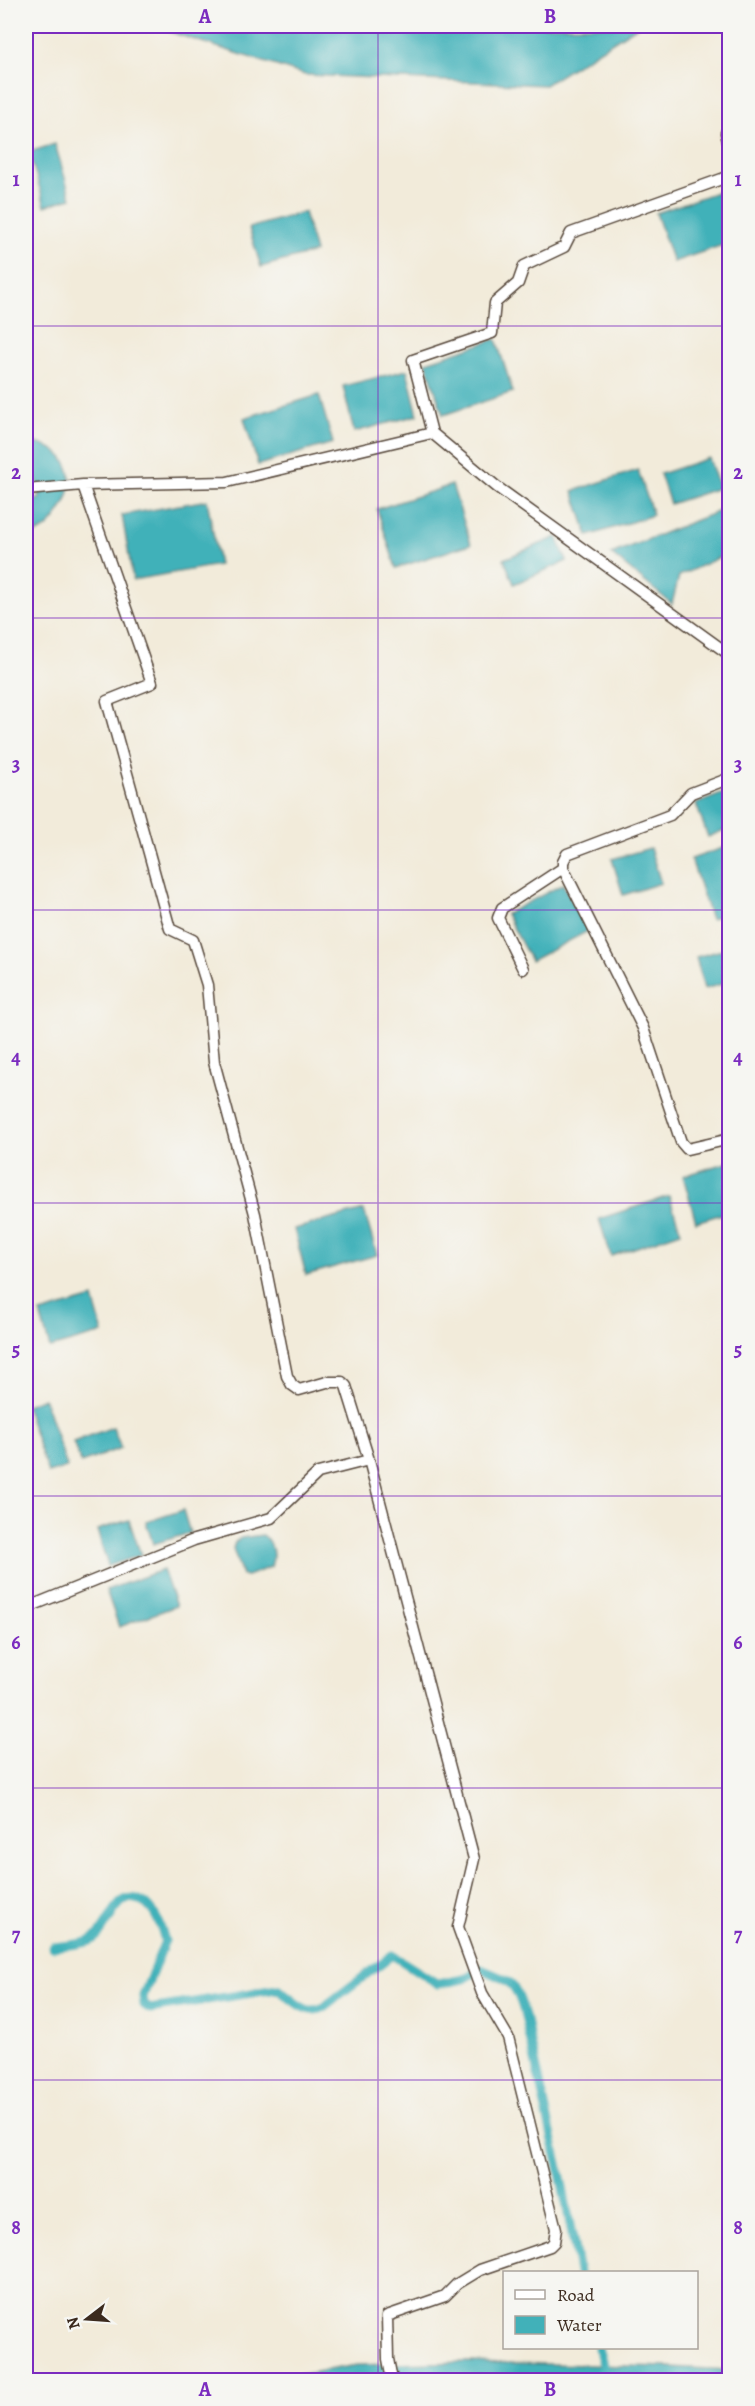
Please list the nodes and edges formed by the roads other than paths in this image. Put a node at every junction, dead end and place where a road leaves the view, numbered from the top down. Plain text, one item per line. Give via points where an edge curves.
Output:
1 (729, 124) edge
2 (729, 150) edge
3 (729, 176) edge
4 (432, 433) junction
5 (83, 485) junction
6 (26, 490) edge
7 (729, 655) edge
8 (729, 778) edge
9 (563, 868) junction
10 (523, 969) dead end
11 (729, 1139) edge
12 (369, 1460) junction
13 (26, 1608) edge
14 (392, 2380) edge

1 - 2 street
3 - 4 street via 571,232 564,247 524,266 518,283 495,303 492,333 413,360
4 - 5 street via 227,482
4 - 7 street via 497,487
5 - 6 street
5 - 12 street via 152,683 107,701 170,929 193,940 207,985 214,1062 255,1214 287,1376 299,1390 327,1382 342,1382 346,1386
8 - 9 street via 691,793 670,815 567,854
9 - 10 street via 502,908 498,918
9 - 11 street via 643,1028 681,1142 687,1149
12 - 13 street via 318,1473 271,1518 194,1540
12 - 14 street via 474,1859 458,1927 482,1993 508,2037 555,2220 554,2242 550,2246 480,2270 446,2296 387,2316

